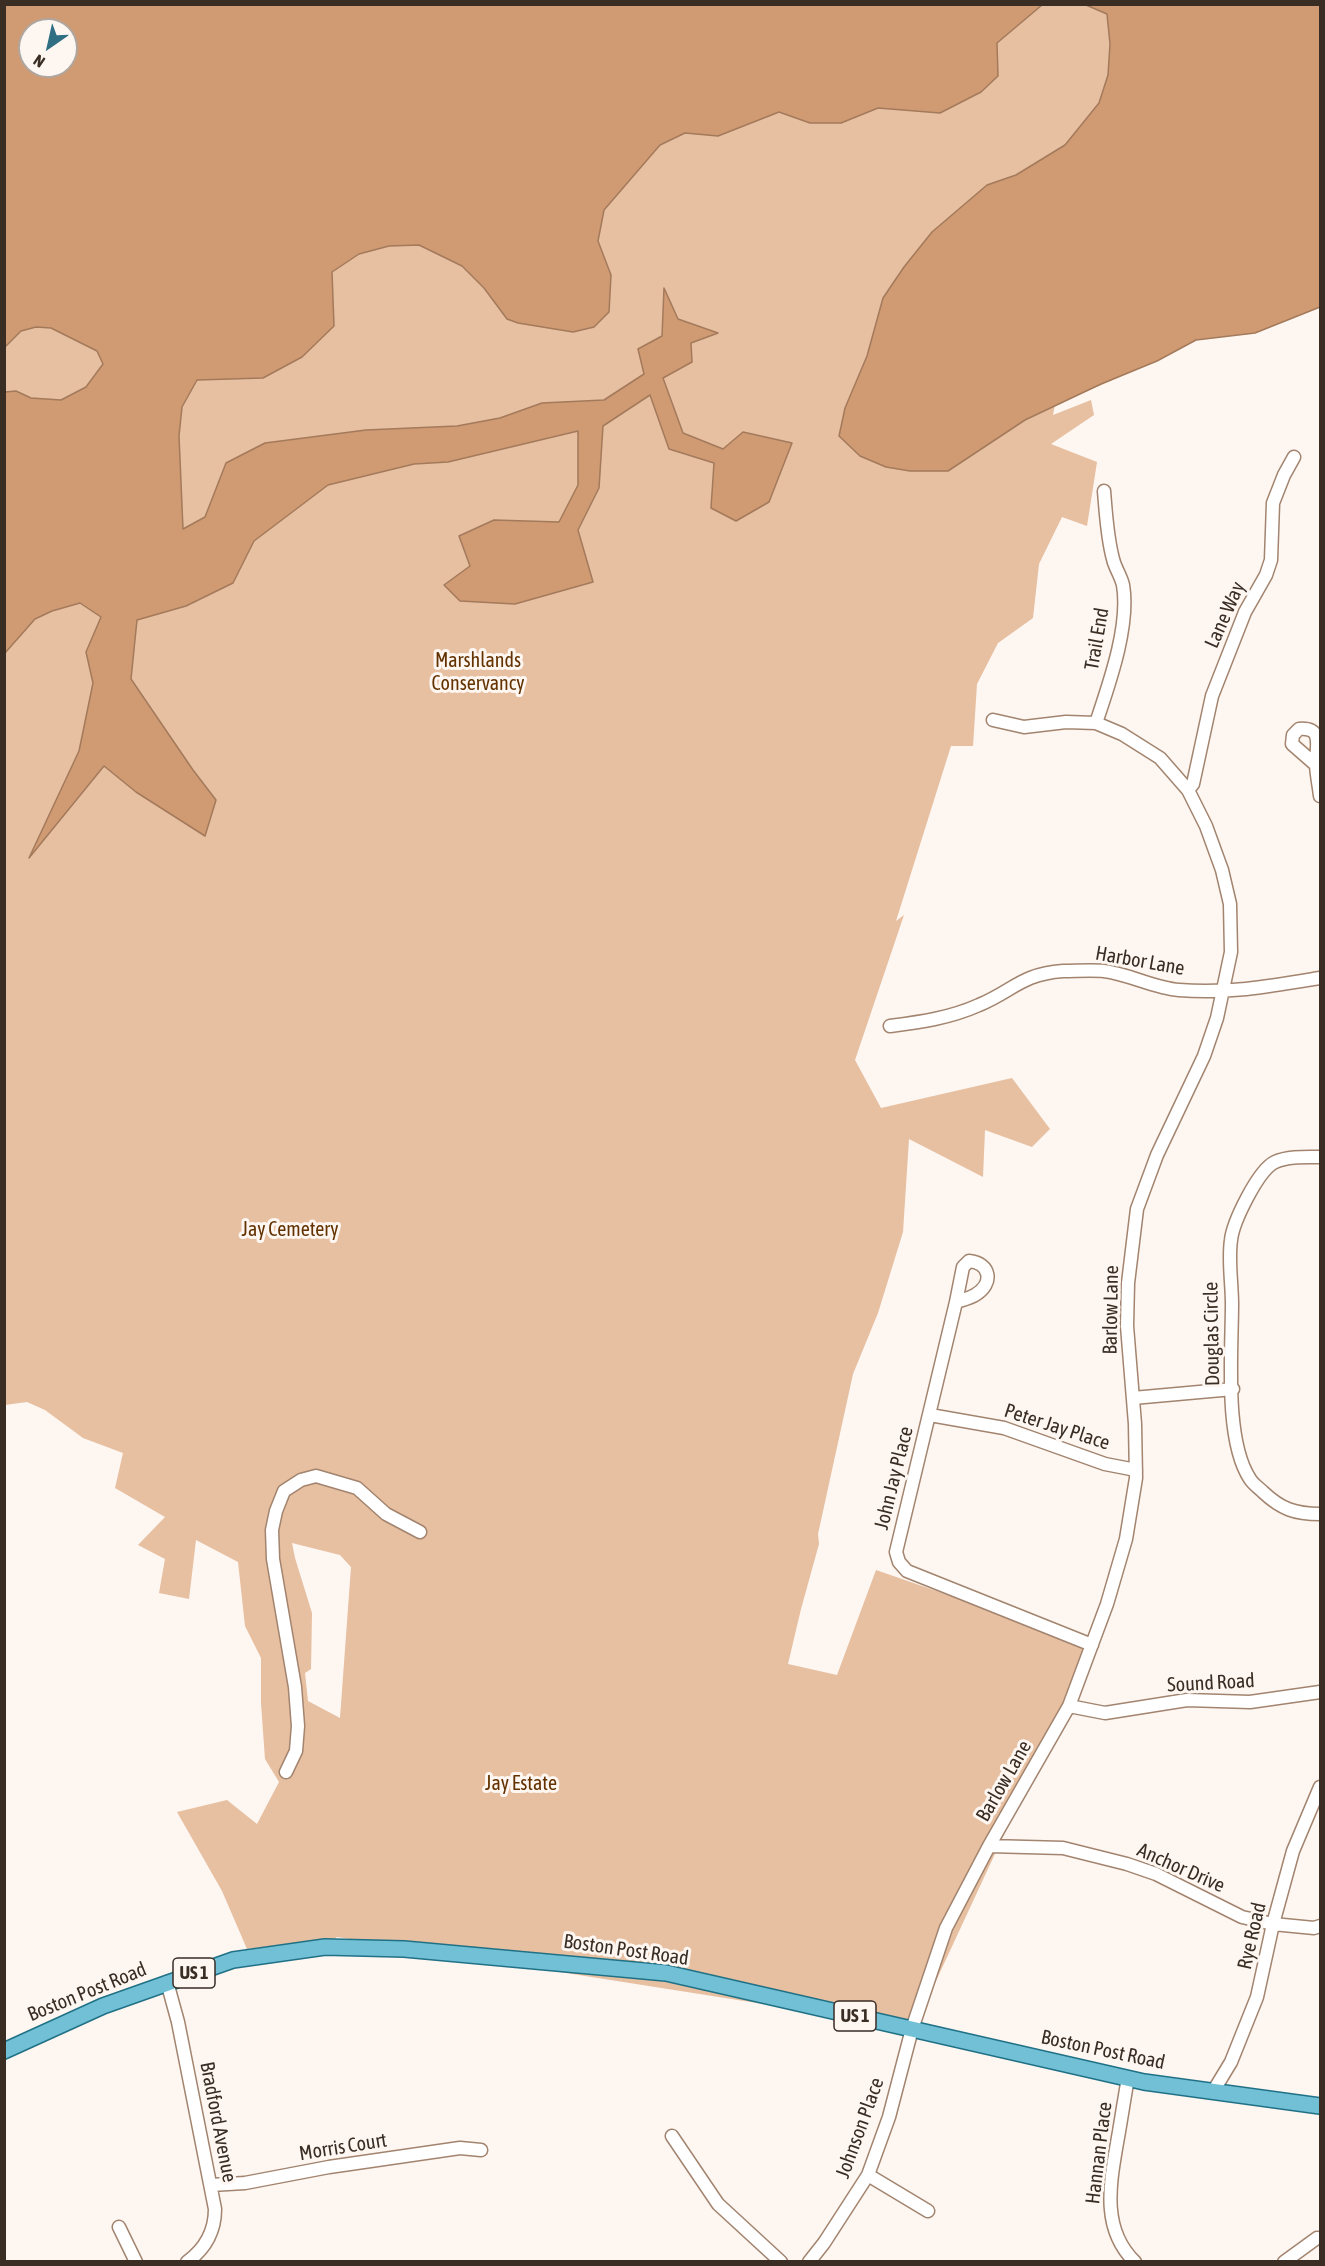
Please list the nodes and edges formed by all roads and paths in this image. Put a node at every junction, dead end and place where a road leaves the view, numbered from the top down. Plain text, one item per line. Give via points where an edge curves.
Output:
1 (1294, 457) dead end
2 (1104, 491) dead end
3 (993, 720) dead end
4 (1096, 723) junction
5 (1316, 765) dead end
6 (1188, 790) junction
7 (1320, 796) edge
8 (1320, 978) edge
9 (1224, 990) junction
10 (890, 1026) dead end
11 (1320, 1157) edge
12 (956, 1302) dead end
13 (1233, 1389) junction
14 (1133, 1398) junction
15 (930, 1414) junction
16 (1136, 1470) junction
17 (1320, 1514) edge
18 (420, 1532) dead end
19 (1092, 1645) junction
20 (1320, 1692) edge
21 (1069, 1706) junction
22 (286, 1772) dead end
23 (1320, 1786) edge
24 (989, 1846) junction
25 (1273, 1924) junction
26 (1320, 1926) edge
27 (167, 1982) junction
28 (912, 2029) junction
29 (4, 2051) edge
30 (1128, 2078) junction
31 (1214, 2090) junction
32 (1320, 2106) edge
33 (672, 2136) dead end
34 (481, 2150) dead end
35 (868, 2175) junction
36 (211, 2185) junction
37 (928, 2211) dead end
38 (119, 2227) dead end
39 (1317, 2238) dead end
40 (1130, 2260) edge
41 (136, 2262) edge
42 (187, 2262) edge
43 (781, 2262) edge
44 (809, 2262) edge
45 (1284, 2262) edge

1 - 6 street, Lane Way via 1273,503 1271,560 1245,612 1212,696 1193,784
2 - 4 street, Trail End via 1107,530 1122,583 1124,612 1112,677
3 - 4 street, Barlow Lane via 1024,727
4 - 6 street, Barlow Lane via 1160,758
5 - 7 street
6 - 9 street, Barlow Lane via 1206,826 1230,904 1231,952
8 - 9 street, Harbor Lane via 1244,991
9 - 10 street, Harbor Lane via 1178,990 1104,971 1062,971 1035,975 959,1014
9 - 14 street, Barlow Lane via 1204,1056 1157,1155 1137,1209 1127,1326
11 - 13 street, Douglas Circle via 1274,1162 1250,1192 1236,1220 1230,1272
12 - 15 street, John Jay Place
13 - 14 street
13 - 17 street, Douglas Circle via 1233,1421 1241,1460 1251,1480 1277,1505 1291,1511
14 - 16 street, Barlow Lane
15 - 16 street, Peter Jay Place via 1004,1428 1105,1464
15 - 19 street, John Jay Place via 896,1552 899,1562 907,1571 941,1587
16 - 19 street, Barlow Lane via 1126,1539
18 - 22 street via 386,1514 357,1488 316,1476 284,1491 272,1530 273,1558 298,1726 296,1751
19 - 21 street, Barlow Lane
20 - 21 street, Sound Road via 1250,1702 1187,1700 1106,1713
21 - 24 street, Barlow Lane
23 - 25 street, Rye Road via 1293,1851
24 - 25 street, Anchor Drive via 1063,1848 1127,1864 1156,1874 1242,1917
24 - 28 street, Barlow Lane via 946,1928
25 - 26 street, Anchor Drive
25 - 31 street, Rye Road via 1264,1972 1246,2030
27 - 28 main road, Boston Post Road / US 1 via 260,1955 325,1947 404,1949 666,1973
27 - 29 main road, Boston Post Road / US 1
27 - 36 street, Bradford Avenue
28 - 30 main road, Boston Post Road / US 1
28 - 35 street, Johnson Place via 889,2117
30 - 31 main road, Boston Post Road / US 1
30 - 40 street, Hannan Place via 1109,2204 1112,2224
31 - 32 main road, Boston Post Road / US 1
33 - 43 street via 718,2204
34 - 36 street, Morris Court via 460,2148
35 - 37 street
35 - 44 street, Johnson Place
36 - 42 street, Bradford Avenue via 215,2210 212,2233 200,2252
38 - 41 street
39 - 45 street

